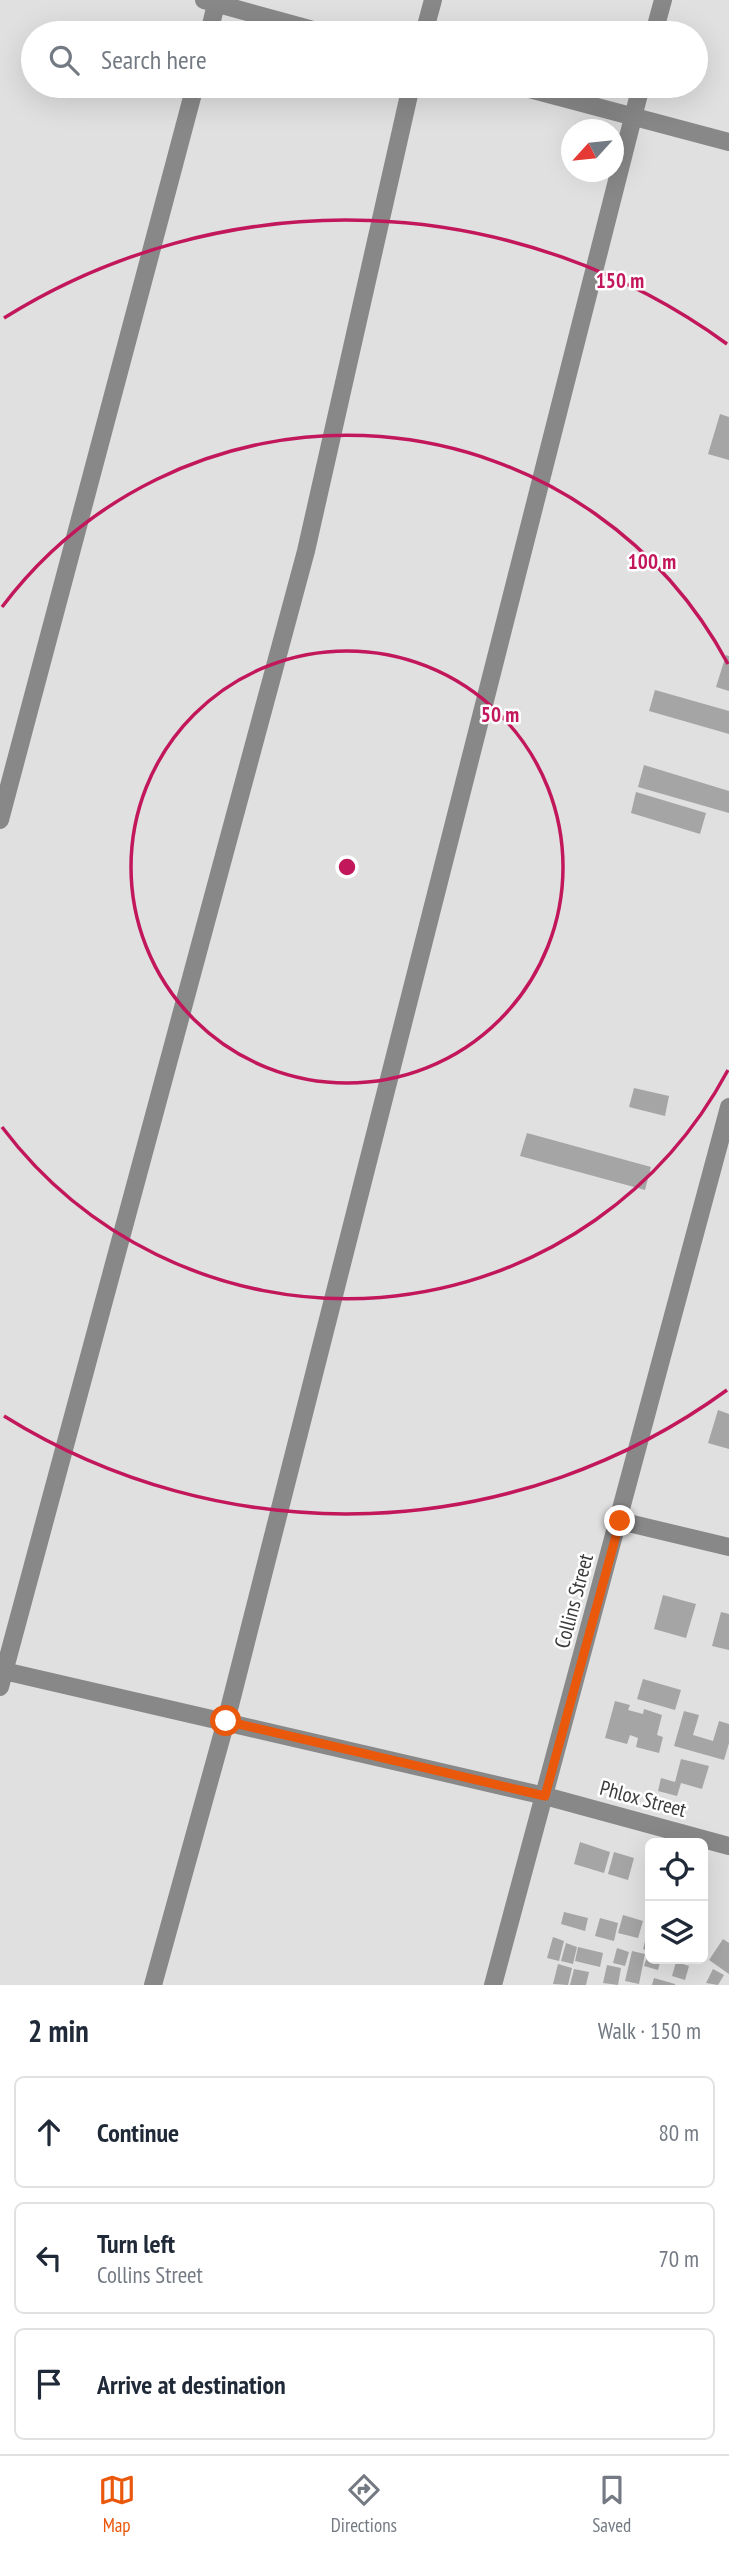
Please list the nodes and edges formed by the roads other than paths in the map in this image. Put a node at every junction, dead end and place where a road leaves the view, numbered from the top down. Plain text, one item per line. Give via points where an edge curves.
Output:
1 (433, 0) edge
2 (663, 0) edge
3 (213, 1) edge
4 (210, 21) edge
5 (282, 21) edge
6 (427, 21) edge
7 (657, 21) edge
8 (192, 98) edge
9 (408, 98) edge
10 (567, 98) edge
11 (638, 98) edge
12 (634, 115) junction
13 (729, 142) edge
14 (0, 820) edge
15 (729, 1107) edge
16 (620, 1521) junction
17 (729, 1547) edge
18 (2, 1679) edge
19 (226, 1721) junction
20 (545, 1796) junction
21 (729, 1846) edge
22 (153, 1985) edge
23 (493, 1985) edge

1 - 6 street
2 - 7 street
3 - 4 street
3 - 5 street
8 - 14 street
9 - 18 street via 306,551
10 - 12 street
11 - 12 street
12 - 13 street
12 - 19 street
15 - 16 street, Collins Street
16 - 17 street
16 - 20 street, Collins Street
18 - 19 street, Phlox Street
19 - 20 street, Phlox Street
19 - 22 street
20 - 21 street, Phlox Street
20 - 23 street, Collins Street

